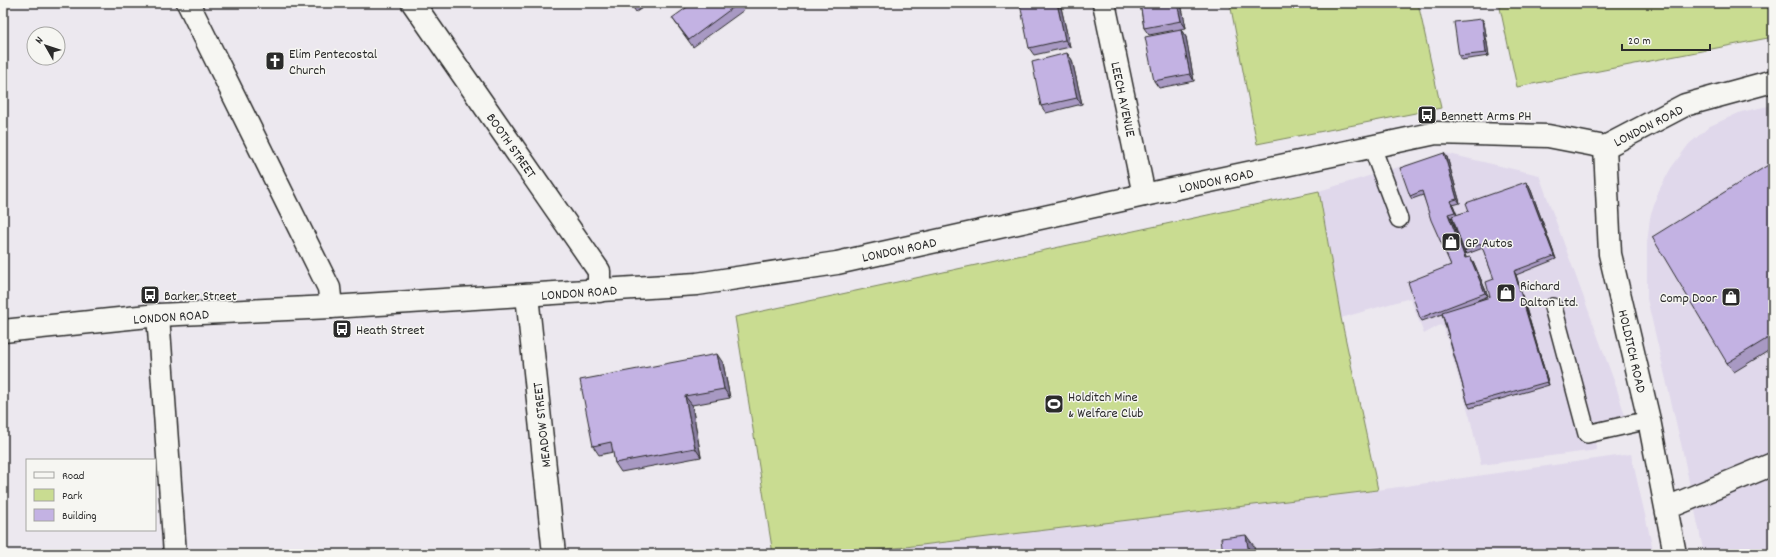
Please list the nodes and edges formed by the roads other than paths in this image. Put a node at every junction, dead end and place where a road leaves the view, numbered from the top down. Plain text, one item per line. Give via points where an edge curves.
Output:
1 (188, 3) edge
2 (413, 3) edge
3 (1104, 3) edge
4 (1773, 81) edge
5 (1372, 146) junction
6 (1605, 147) junction
7 (1144, 195) junction
8 (1399, 219) dead end
9 (600, 291) junction
10 (527, 296) junction
11 (1552, 307) dead end
12 (331, 308) junction
13 (158, 315) junction
14 (3, 331) edge
15 (1649, 420) junction
16 (1773, 464) edge
17 (1667, 508) junction
18 (175, 554) edge
19 (554, 554) edge
20 (1675, 554) edge

1 - 12 street via 329,288
2 - 9 street, BOOTH STREET via 599,271
3 - 7 street, LEECH AVENUE
4 - 6 street, LONDON ROAD via 1685,106
5 - 6 street, LONDON ROAD via 1436,133 1548,136
5 - 7 street, LONDON ROAD
5 - 8 lane
6 - 15 street, HOLDITCH ROAD via 1610,254
7 - 9 street, LONDON ROAD via 836,263 697,284
9 - 10 street, LONDON ROAD
10 - 12 street, LONDON ROAD
10 - 19 street, MEADOW STREET
11 - 15 lane via 1587,434
12 - 13 street, LONDON ROAD
13 - 14 street, LONDON ROAD
13 - 18 street
15 - 17 street, HOLDITCH ROAD
16 - 17 street
17 - 20 street, HOLDITCH ROAD

